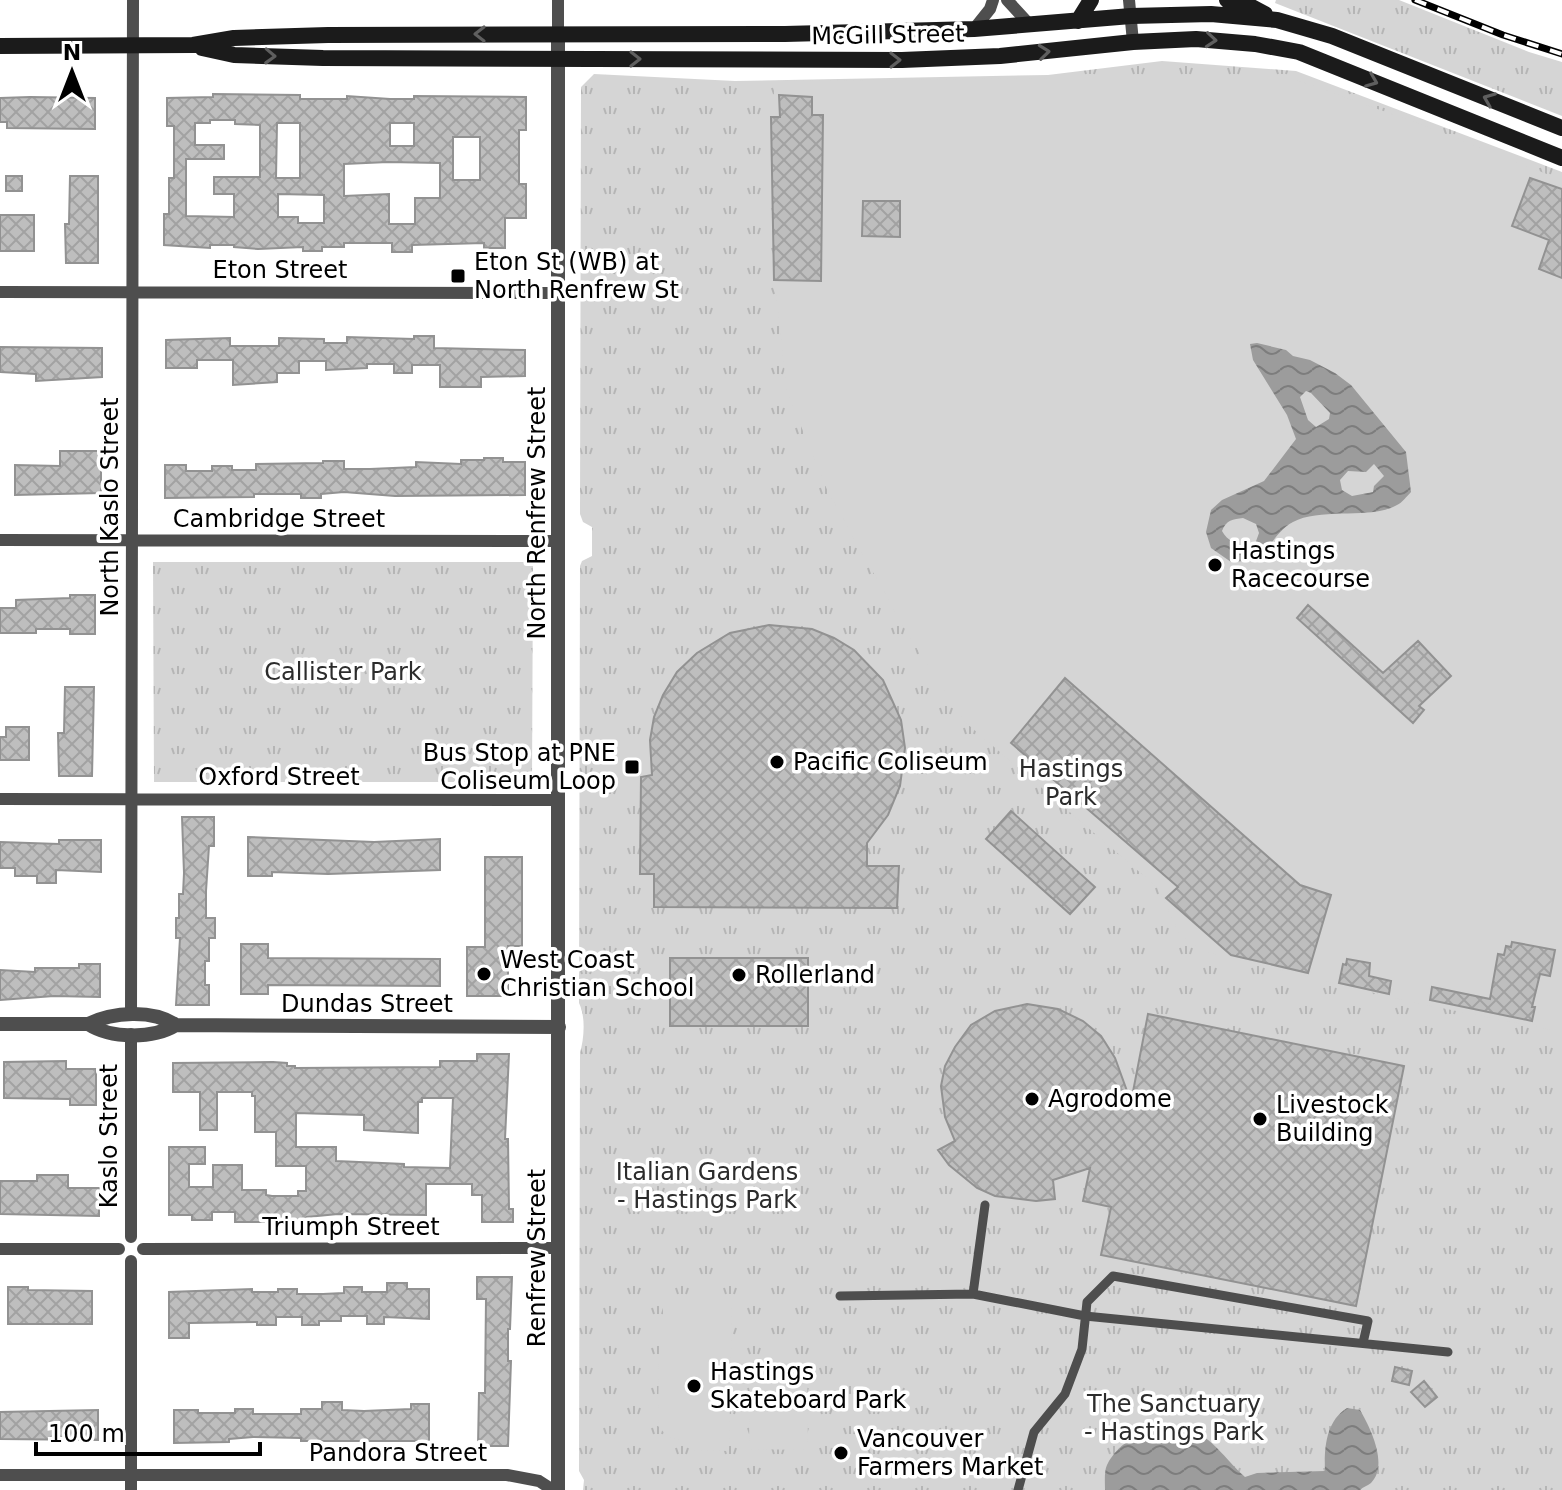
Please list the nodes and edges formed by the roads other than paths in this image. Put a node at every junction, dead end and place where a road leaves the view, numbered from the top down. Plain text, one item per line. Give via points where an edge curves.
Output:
1 (133, 0) edge
2 (558, 0) edge
3 (993, 0) edge
4 (1007, 0) edge
5 (1091, 0) edge
6 (1227, 0) edge
7 (1130, 8) edge
8 (1277, 20) junction
9 (1078, 21) junction
10 (1030, 25) junction
11 (974, 29) junction
12 (558, 34) junction
13 (1133, 42) junction
14 (193, 45) junction
15 (0, 46) edge
16 (133, 46) junction
17 (557, 59) junction
18 (1562, 128) edge
19 (1562, 158) edge
20 (0, 292) edge
21 (131, 292) junction
22 (560, 293) junction
23 (0, 540) edge
24 (133, 541) junction
25 (559, 541) junction
26 (0, 799) edge
27 (132, 799) junction
28 (559, 800) junction
29 (131, 1015) junction
30 (0, 1024) edge
31 (88, 1024) junction
32 (176, 1025) junction
33 (559, 1027) junction
34 (131, 1034) junction
35 (985, 1205) dead end
36 (131, 1237) junction
37 (559, 1248) junction
38 (0, 1249) edge
39 (119, 1249) junction
40 (143, 1249) junction
41 (131, 1261) junction
42 (973, 1294) junction
43 (840, 1296) dead end
44 (1085, 1316) junction
45 (1363, 1343) junction
46 (1448, 1352) dead end
47 (0, 1475) edge
48 (131, 1475) junction
49 (131, 1490) edge
50 (556, 1490) edge
51 (1018, 1490) edge

1 - 16 street, North Kaslo Street
2 - 12 street, North Renfrew Street
3 - 11 street
4 - 10 street
5 - 9 main road
6 - 8 main road
7 - 8 main road, McGill Street
7 - 9 main road, McGill Street
7 - 13 street
18 -> 8 main road, McGill Street via 1332,36
9 - 10 main road, McGill Street
10 - 11 main road, McGill Street
11 - 12 main road, McGill Street
12 -> 14 main road, McGill Street via 265,37
12 - 17 street, North Renfrew Street
17 -> 13 main road, McGill Street via 902,60
13 -> 19 main road, McGill Street via 1196,39 1299,52
14 - 16 main road, McGill Street
14 -> 17 main road, McGill Street via 249,55
15 - 16 main road, McGill Street
16 - 21 street, North Kaslo Street
17 - 22 street, North Renfrew Street
20 - 21 street, Eton Street
21 - 22 street, Eton Street
21 - 24 street, North Kaslo Street
22 - 25 street, North Renfrew Street
23 - 24 street, Cambridge Street
24 - 25 street, Cambridge Street
24 - 27 street, North Kaslo Street
25 - 28 street, North Renfrew Street
26 - 27 street, Oxford Street
27 - 28 street, Oxford Street
27 - 29 street, North Kaslo Street
28 - 33 street, North Renfrew Street
29 - 31 street, Dundas Street via 101,1017
29 - 32 street, Dundas Street via 164,1017
30 - 31 street, Dundas Street
31 - 34 street, Dundas Street via 101,1032
32 - 33 street, Dundas Street
32 - 34 street, Dundas Street via 165,1032
33 - 37 street, Renfrew Street
34 - 36 street, Kaslo Street
35 - 42 street
36 - 39 street
36 - 40 street
37 - 40 street, Triumph Street
37 - 50 street, Renfrew Street
38 - 39 street
39 - 41 street
40 - 41 street
41 - 48 street
42 - 43 street
42 - 44 street
44 - 45 street
44 - 45 street via 1087,1302 1113,1276 1368,1321
44 - 51 street via 1082,1349 1065,1394 1034,1432
45 - 46 street
47 - 48 street, Pandora Street
48 - 49 street
48 - 50 street, Pandora Street via 507,1475

